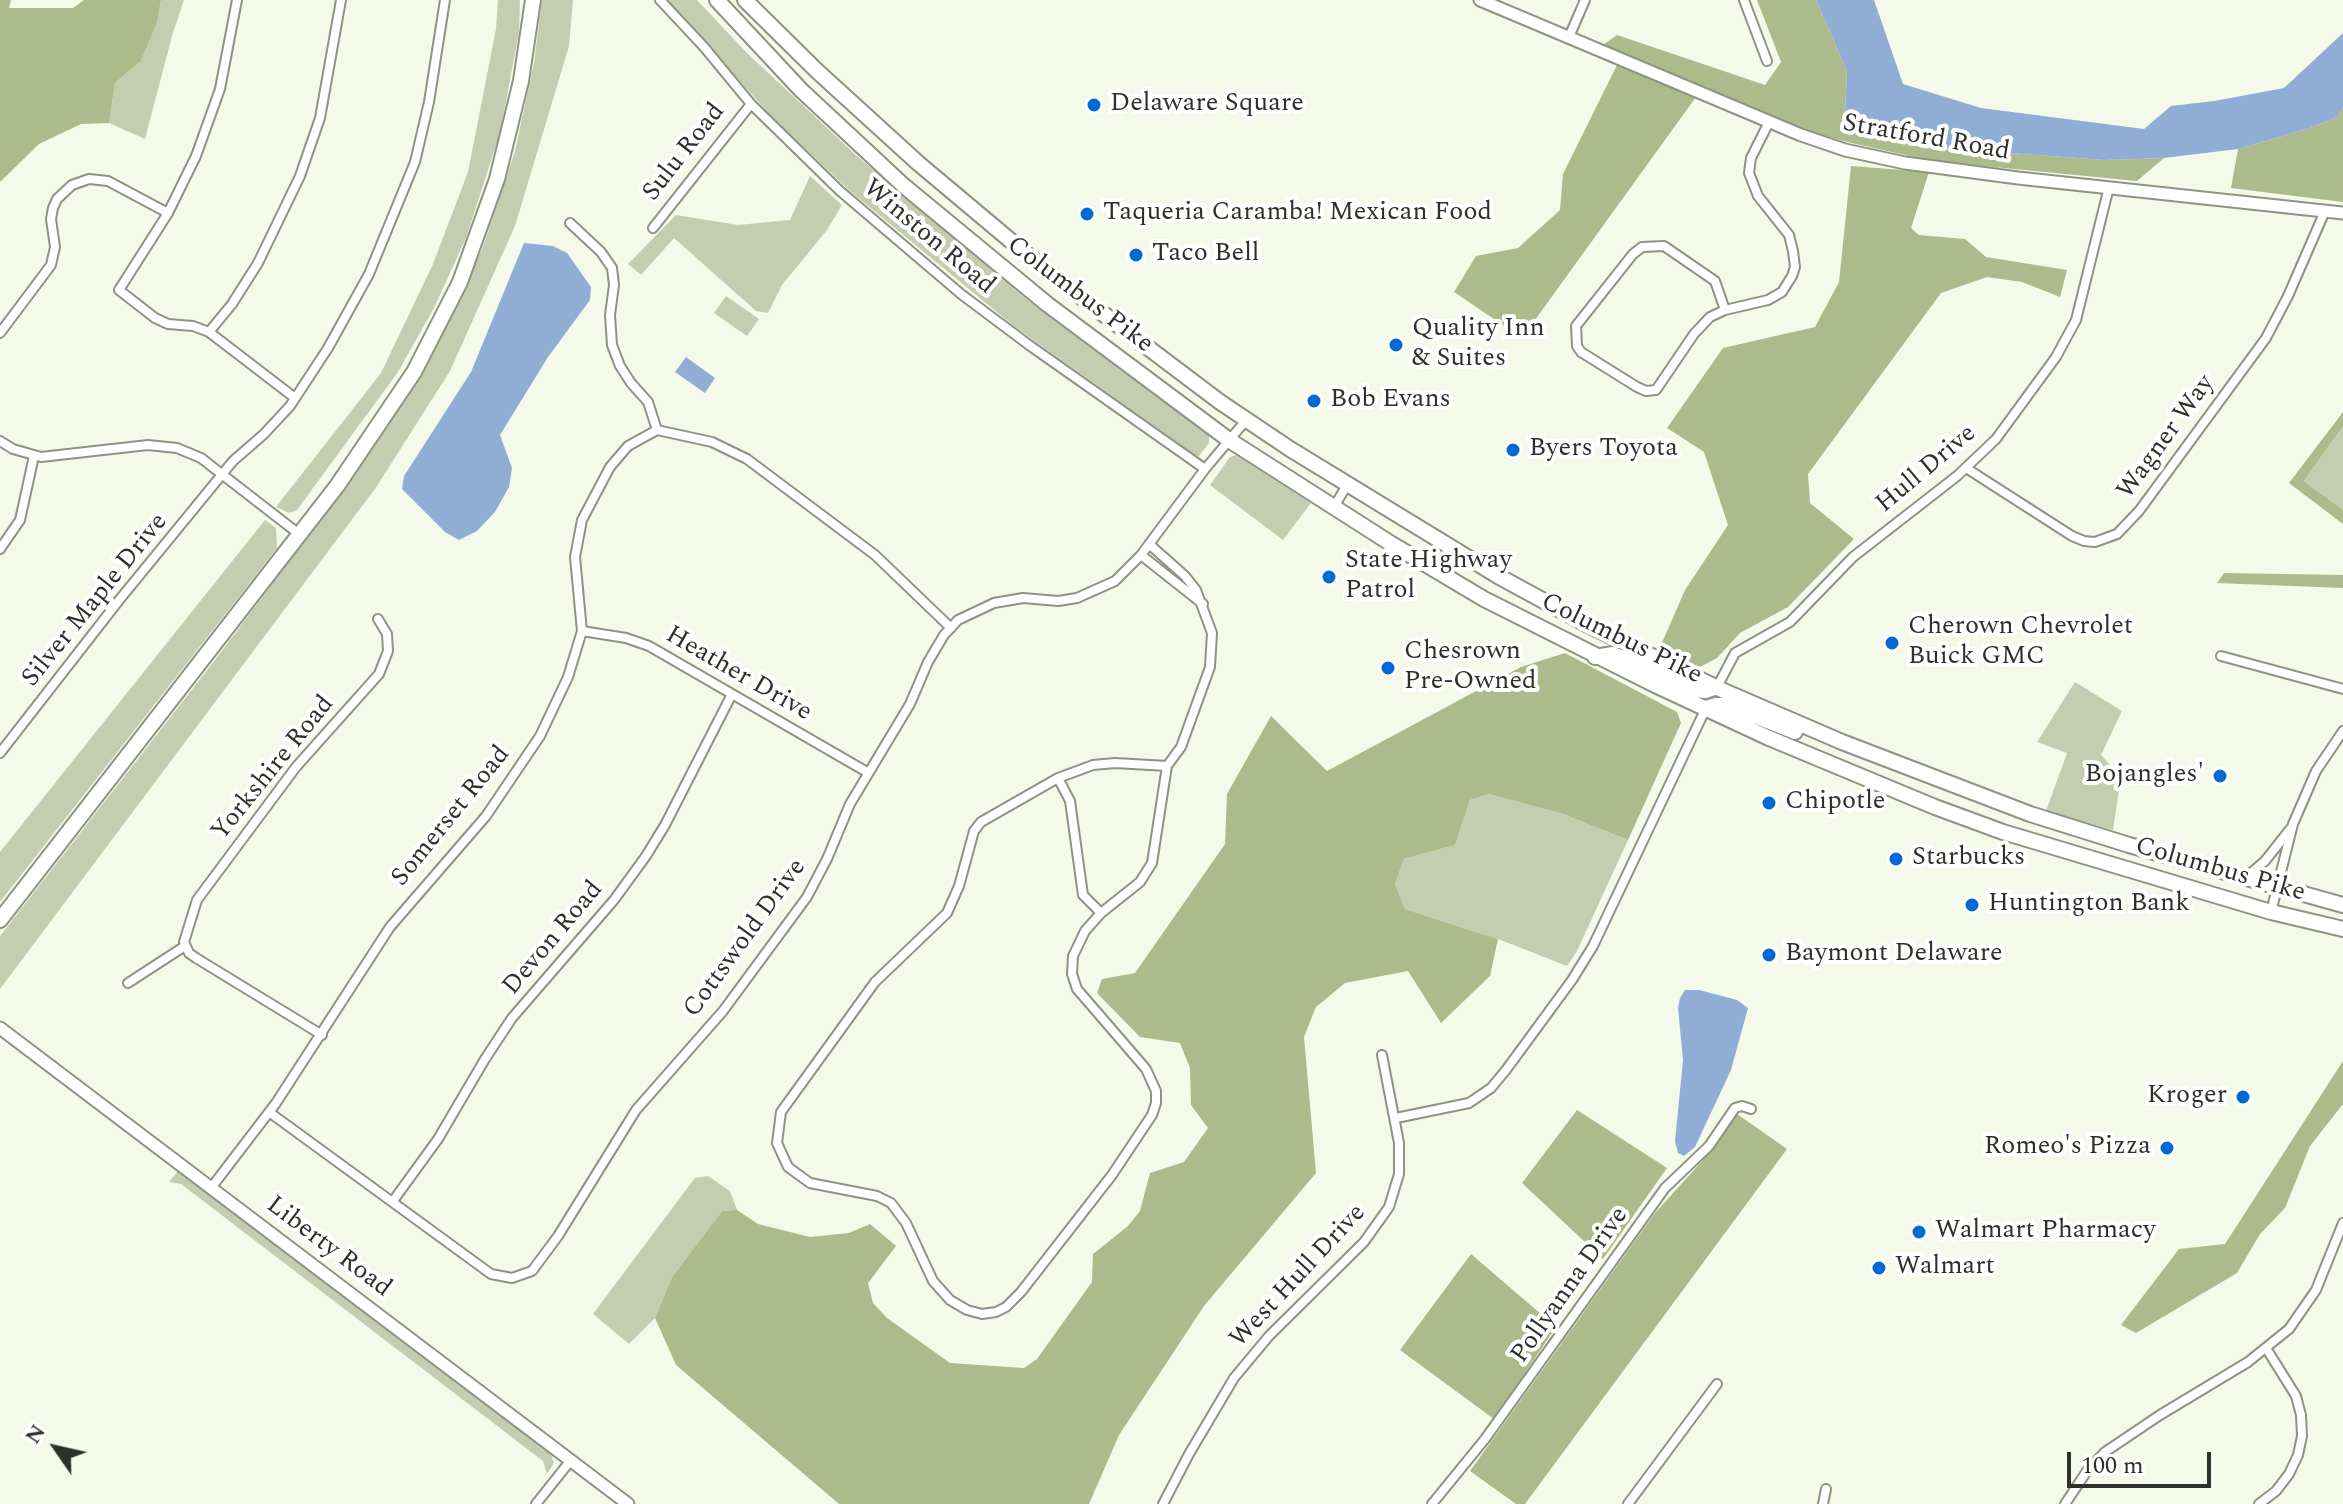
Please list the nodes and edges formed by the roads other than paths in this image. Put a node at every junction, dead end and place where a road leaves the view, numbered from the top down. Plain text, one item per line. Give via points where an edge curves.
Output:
1 (237, 0) edge
2 (341, 0) edge
3 (445, 0) edge
4 (533, 0) edge
5 (660, 0) edge
6 (717, 0) edge
7 (745, 0) edge
8 (1480, 0) edge
9 (1585, 0) edge
10 (1744, 0) edge
11 (1498, 4) edge
12 (1569, 37) junction
13 (1767, 61) dead end
14 (751, 104) junction
15 (1769, 122) junction
16 (2109, 187) junction
17 (2325, 211) junction
18 (168, 213) junction
19 (2343, 213) edge
20 (570, 223) dead end
21 (653, 228) dead end
22 (1725, 310) junction
23 (209, 332) junction
24 (0, 333) edge
25 (295, 398) junction
26 (1247, 419) junction
27 (657, 430) junction
28 (1229, 440) junction
29 (0, 441) edge
30 (34, 456) junction
31 (1966, 468) junction
32 (1205, 469) junction
33 (223, 475) junction
34 (1347, 485) junction
35 (1334, 507) junction
36 (299, 534) junction
37 (1149, 544) junction
38 (0, 549) edge
39 (1141, 555) junction
40 (1203, 604) junction
41 (378, 619) dead end
42 (951, 628) junction
43 (582, 631) junction
44 (2221, 656) dead end
45 (1595, 657) junction
46 (1717, 687) junction
47 (2343, 689) edge
48 (732, 694) junction
49 (1706, 708) junction
50 (2343, 731) edge
51 (1842, 742) junction
52 (0, 753) edge
53 (1167, 766) junction
54 (867, 772) junction
55 (1058, 778) junction
56 (2293, 824) junction
57 (2245, 878) junction
58 (2278, 887) junction
59 (2343, 905) edge
60 (2271, 912) junction
61 (1101, 913) junction
62 (0, 920) edge
63 (2343, 929) edge
64 (185, 946) junction
65 (128, 983) dead end
66 (0, 1028) edge
67 (322, 1035) junction
68 (1382, 1055) dead end
69 (1751, 1109) dead end
70 (269, 1112) junction
71 (1396, 1118) junction
72 (211, 1188) junction
73 (393, 1201) junction
74 (2343, 1223) edge
75 (2266, 1348) junction
76 (1717, 1384) dead end
77 (571, 1460) junction
78 (1826, 1489) dead end
79 (536, 1504) edge
80 (628, 1504) edge
81 (1163, 1504) edge
82 (1432, 1504) edge
83 (1628, 1504) edge
84 (1823, 1504) edge
85 (2065, 1504) edge
86 (2259, 1504) edge

1 - 18 street via 212,114
2 - 23 street via 320,118 300,176 258,263
3 - 25 street, Silver Maple Drive via 409,181 363,286
4 - 36 highway via 511,126 460,282 399,397
5 - 14 street, Winston Road
6 - 28 highway, Columbus Pike via 801,90 904,186 1047,304
7 - 26 highway, Columbus Pike via 930,173 1092,305
8 - 11 street, Stratford Road
9 - 12 street
10 - 13 street
11 - 12 street, Stratford Road
12 - 15 street, Stratford Road
14 - 21 street, Sulu Road
14 - 32 street, Winston Road via 812,166 961,294
15 - 16 street, Stratford Road via 1870,156
15 - 22 street via 1749,173 1758,196 1789,235 1795,267 1776,296
16 - 17 street, Stratford Road
16 - 31 street, Hull Drive via 2080,308 2067,340 1996,439
17 - 19 street, Stratford Road
17 - 31 street, Wagner Way via 2266,338 2117,534 2095,542 2072,536
18 - 23 street via 119,290 155,318
18 - 24 street via 108,181 89,179 72,185 53,208 51,265
20 - 27 street via 612,268 612,345 620,366 648,402
22 - 22 street via 1701,325 1656,390 1637,387 1577,346 1576,326 1642,247 1664,246 1715,281
23 - 25 street
25 - 33 street, Silver Maple Drive
26 - 28 street, Cottswold Drive
26 - 34 highway, Columbus Pike
27 - 42 street via 712,442 747,459 865,547
27 - 43 street, Somerset Road via 618,454 582,520 575,557
28 - 32 street, Cottswold Drive
28 - 35 highway, Columbus Pike
29 - 30 street
30 - 33 street via 162,445 201,458
30 - 38 street via 20,520
31 - 46 street, Hull Drive via 1853,557 1790,622 1735,653
32 - 37 street, Cottswold Drive
33 - 36 street
33 - 52 street, Silver Maple Drive
34 - 35 street
34 - 46 highway, Columbus Pike via 1527,592
35 - 45 highway, Columbus Pike via 1484,599
36 - 62 highway
37 - 39 street, Cottswold Drive
37 - 40 street via 1192,583
39 - 40 street
39 - 42 street, Cottswold Drive via 1115,581 1090,594 994,603
40 - 53 street via 1212,633 1210,667 1181,747
41 - 64 street, Yorkshire Road via 387,634 388,651 379,674 296,767 197,900
42 - 54 street, Cottswold Drive
43 - 48 street, Heather Drive via 639,642
43 - 67 street, Somerset Road via 568,677 524,762 486,816 390,927
44 - 47 street
45 - 46 highway via 1613,654 1696,690
45 - 49 highway, Columbus Pike
46 - 51 highway, Columbus Pike
48 - 54 street, Heather Drive
48 - 73 street, Devon Road via 646,856 512,1018
49 - 51 highway via 1727,705 1827,745
49 - 60 highway, Columbus Pike via 1911,798 2003,832
49 - 71 street via 1593,946 1506,1070 1469,1103
50 - 56 street via 2316,771
51 - 57 highway, Columbus Pike via 2030,814
53 - 55 street via 1104,763
53 - 61 street via 1152,863 1140,882
54 - 73 street, Cottswold Drive via 807,897 723,1011 636,1110 532,1271 512,1278 491,1274
55 - 61 street via 1070,801 1081,891
55 - 61 street via 977,827 947,913 866,993 781,1112 776,1136 784,1160 810,1183 877,1196 896,1207 933,1281 959,1306 975,1313 1006,1307 1021,1292 1112,1175 1156,1103 1146,1069 1072,978 1076,948
56 - 57 street
56 - 58 street
57 - 58 highway, Columbus Pike
58 - 59 highway, Columbus Pike
58 - 60 street
60 - 63 highway, Columbus Pike
64 - 65 street
64 - 67 street via 196,958
66 - 72 street, Liberty Road
67 - 70 street, Somerset Road
68 - 71 street, West Hull Drive
69 - 82 street, Pollyanna Drive via 1735,1108 1709,1146 1665,1188 1464,1468
70 - 72 street, Somerset Road
70 - 73 street, Cottswold Drive
71 - 81 street, West Hull Drive via 1399,1174 1380,1223 1234,1378
72 - 77 street, Liberty Road
74 - 75 street via 2309,1303
75 - 85 street via 2105,1452
75 - 86 street via 2296,1396 2302,1436 2289,1474
76 - 83 street
77 - 79 street
77 - 80 street, Liberty Road
78 - 84 street

